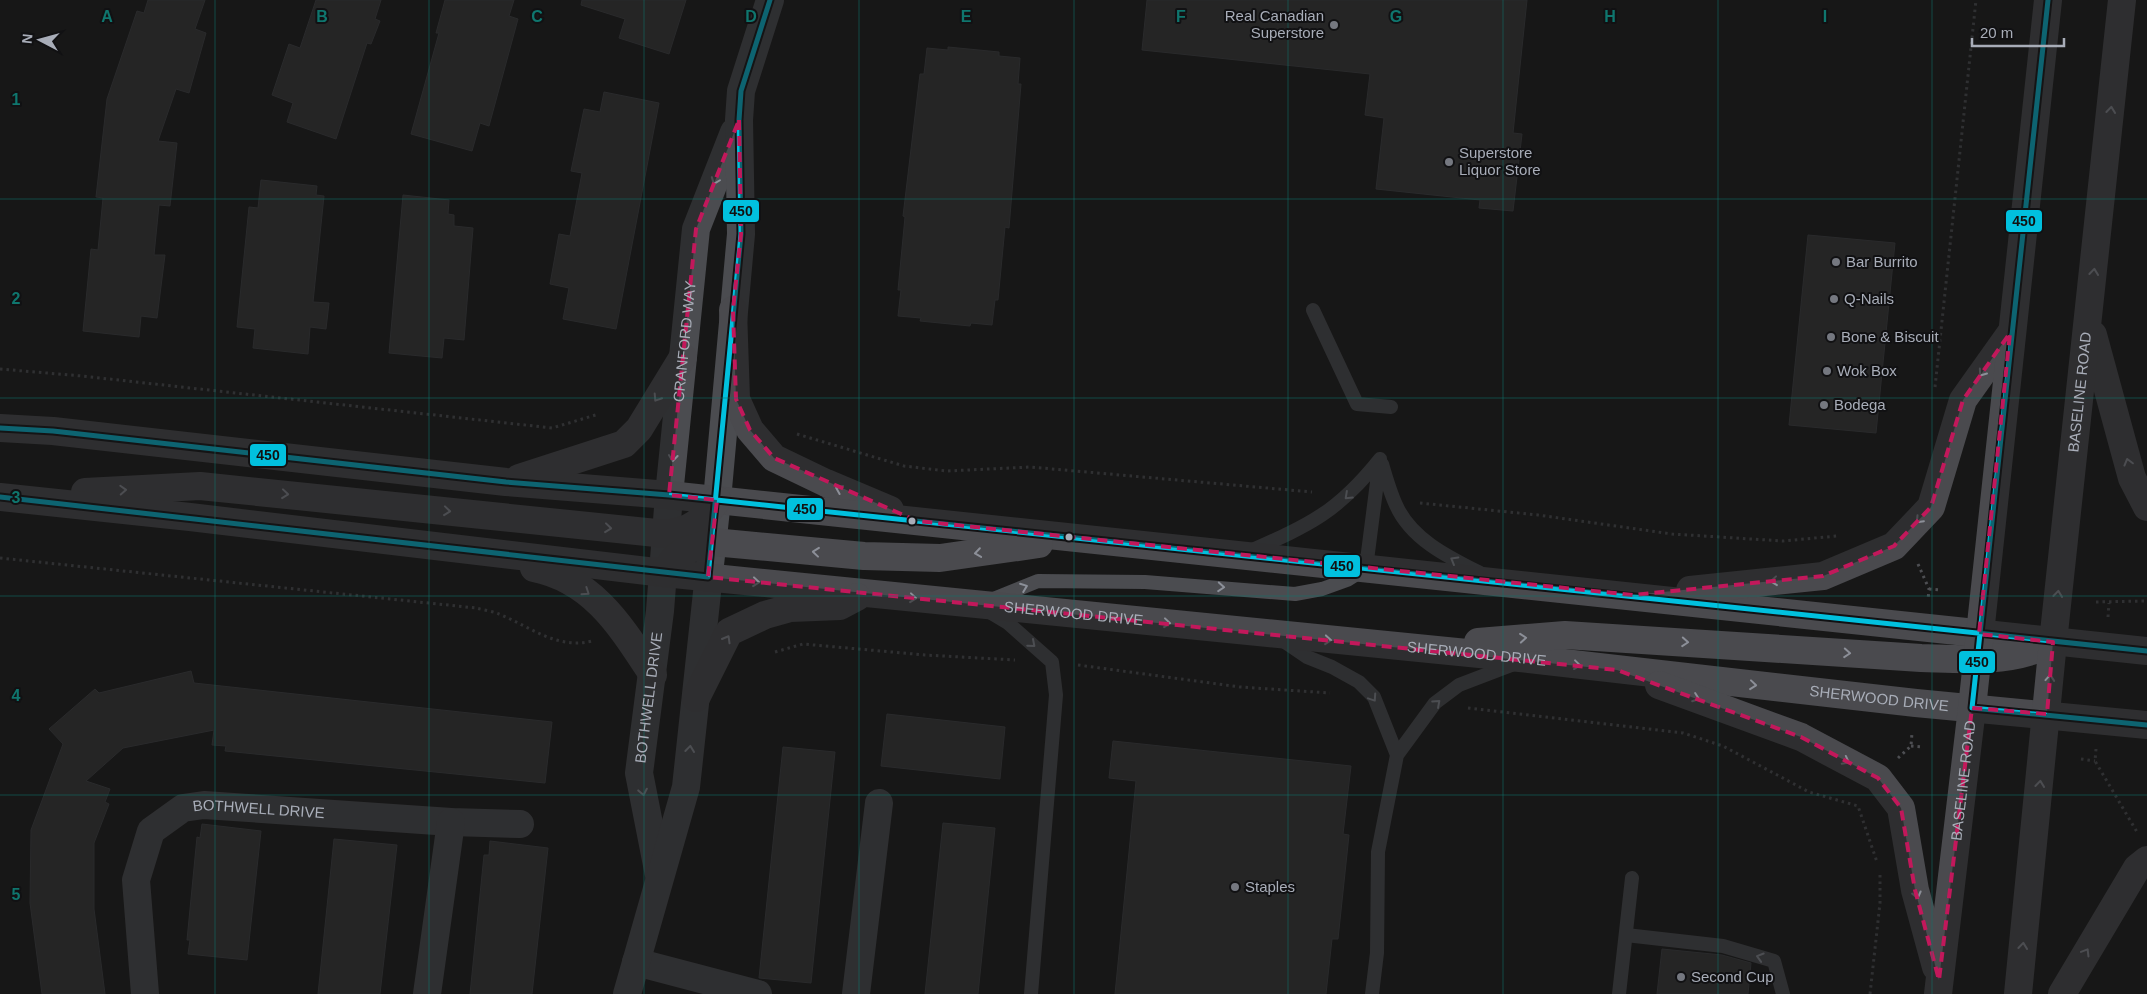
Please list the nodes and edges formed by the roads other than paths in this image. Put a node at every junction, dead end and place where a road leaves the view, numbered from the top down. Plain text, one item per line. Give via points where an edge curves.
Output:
1 (770, 0) edge
2 (2048, 0) edge
3 (2122, 0) edge
4 (739, 120) junction
5 (733, 310) junction
6 (1313, 310) dead end
7 (2088, 320) junction
8 (2010, 333) junction
9 (683, 357) junction
10 (1391, 408) dead end
11 (0, 428) edge
12 (1380, 459) junction
13 (506, 482) junction
14 (669, 495) junction
15 (2, 497) edge
16 (718, 500) junction
17 (2147, 507) edge
18 (917, 521) junction
19 (666, 534) junction
20 (1078, 538) junction
21 (712, 542) junction
22 (423, 544) junction
23 (1241, 555) junction
24 (1366, 568) junction
25 (664, 573) junction
26 (708, 578) junction
27 (1497, 583) junction
28 (864, 592) junction
29 (1633, 596) junction
30 (979, 605) junction
31 (1274, 635) junction
32 (2053, 642) junction
33 (1405, 647) junction
34 (1978, 647) junction
35 (2147, 651) edge
36 (1529, 659) junction
37 (1617, 670) junction
38 (653, 675) junction
39 (696, 698) junction
40 (1972, 708) junction
41 (2046, 714) junction
42 (2147, 725) edge
43 (1397, 755) junction
44 (879, 803) dead end
45 (451, 822) junction
46 (520, 824) dead end
47 (2147, 860) edge
48 (1632, 878) dead end
49 (660, 881) junction
50 (1626, 935) junction
51 (636, 962) junction
52 (1939, 987) edge
53 (145, 994) edge
54 (427, 994) edge
55 (627, 994) edge
56 (758, 994) edge
57 (856, 994) edge
58 (1031, 994) edge
59 (1372, 994) edge
60 (1619, 994) edge
61 (1783, 994) edge
62 (2018, 994) edge
63 (2062, 994) edge

1 - 4 street, CRANFORD WAY via 741,91
2 - 8 main road, BASELINE ROAD
7 -> 3 main road, BASELINE ROAD
4 - 5 street, CRANFORD WAY via 741,234
4 -> 9 street, CRANFORD WAY via 696,229
5 - 16 street, CRANFORD WAY
18 -> 5 main road via 774,458 750,430 736,399
6 - 10 lane via 1357,404
17 -> 7 main road via 2132,478
32 -> 7 main road, BASELINE ROAD
8 -> 29 main road via 1963,400 1931,507 1894,546 1823,576
8 - 34 main road, BASELINE ROAD
9 -> 13 main road via 639,429 624,444
9 -> 14 street, CRANFORD WAY
11 - 13 main road via 53,431
12 -> 23 lane via 1358,487 1336,507 1306,526
12 - 24 lane
27 -> 12 lane via 1430,545 1408,525 1396,506
13 - 14 main road
14 - 16 main road
14 - 19 street, CRANFORD WAY
15 -> 19 main road via 200,486
15 - 22 main road, SHERWOOD DRIVE
16 - 18 main road
16 - 19 main road via 694,526
16 - 21 street, CRANFORD WAY
18 - 20 main road
19 - 25 street, CRANFORD WAY
20 -> 21 main road via 940,558 864,556
20 - 23 main road
21 - 25 main road via 684,551
21 - 26 street, CRANFORD WAY
22 - 25 main road, SHERWOOD DRIVE
22 -> 38 main road via 543,569 568,581 590,594 616,619
23 - 24 main road
24 - 27 main road
30 -> 24 lane via 1038,581 1146,582 1295,594 1347,580
25 - 26 main road, SHERWOOD DRIVE
25 - 38 street, BOTHWELL DRIVE
26 -> 28 main road, SHERWOOD DRIVE
26 - 39 street, BOTHWELL DRIVE
27 - 29 main road
28 -> 30 main road, SHERWOOD DRIVE
39 -> 28 main road via 730,632 765,615 790,608 840,606
29 - 34 main road
30 -> 31 main road, SHERWOOD DRIVE
30 -> 58 lane via 1008,623 1052,662 1056,696
31 -> 33 main road, SHERWOOD DRIVE
31 -> 43 lane via 1307,657 1359,682 1374,697
32 - 34 main road
32 - 35 main road
41 -> 32 main road, BASELINE ROAD
33 -> 34 main road via 1565,634 1921,658
33 - 36 main road, SHERWOOD DRIVE
34 - 40 main road, BASELINE ROAD
36 -> 37 main road, SHERWOOD DRIVE
43 -> 36 lane via 1435,703 1459,685
37 -> 40 main road, SHERWOOD DRIVE
37 -> 52 main road via 1801,737 1878,778 1901,808 1915,890
38 -> 49 street, BOTHWELL DRIVE via 639,773
49 -> 39 street, BOTHWELL DRIVE via 686,787
40 - 41 main road, SHERWOOD DRIVE
40 - 52 main road, BASELINE ROAD
41 - 42 main road, SHERWOOD DRIVE
62 -> 41 main road, BASELINE ROAD
43 - 59 lane via 1378,852 1377,953
44 - 57 street
45 - 46 street, BOTHWELL DRIVE
45 - 53 street, BOTHWELL DRIVE via 204,805 183,808 152,830 136,880
45 - 54 street
63 -> 47 main road via 2137,868
48 - 50 lane
49 - 51 street, BOTHWELL DRIVE
50 - 60 lane
61 -> 50 lane via 1774,961 1723,946
51 - 55 street, BOTHWELL DRIVE
51 - 56 street

